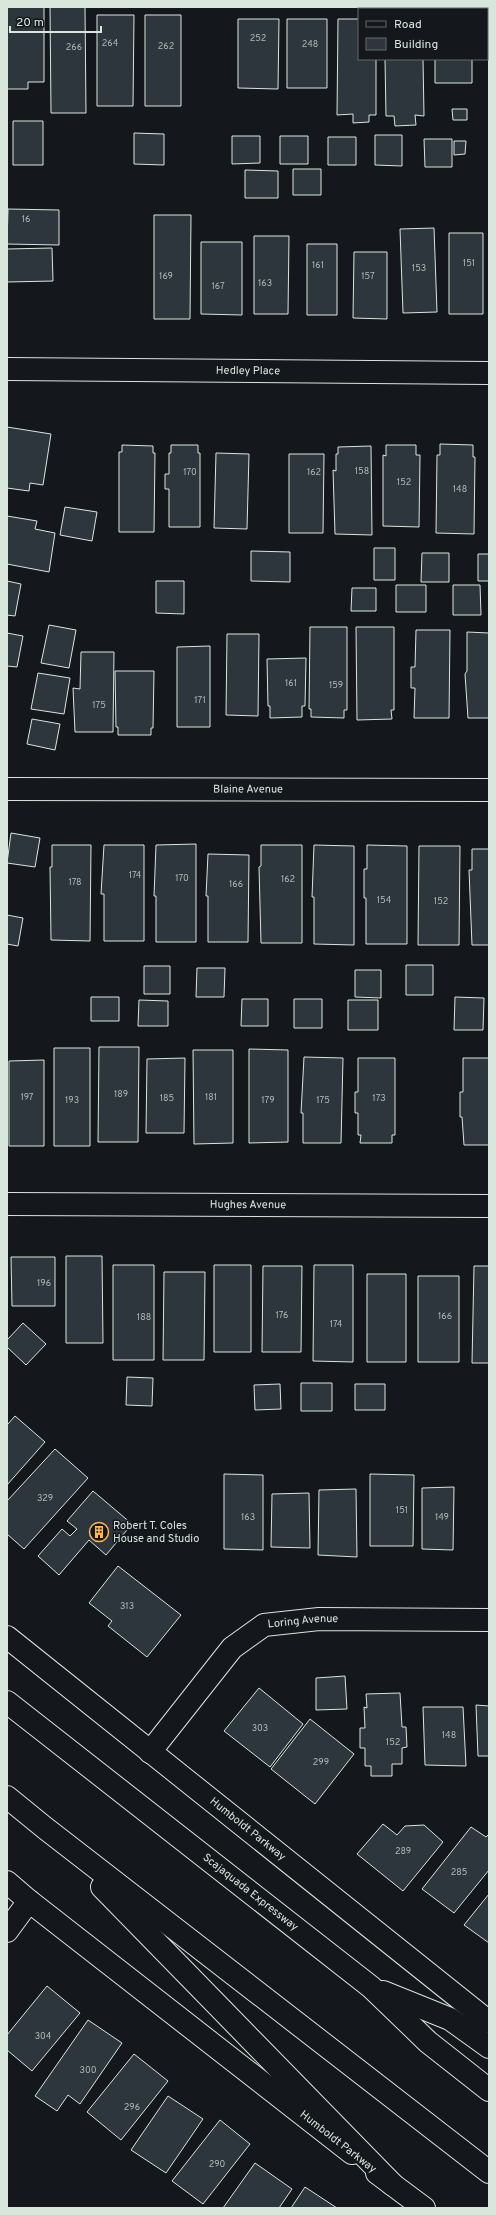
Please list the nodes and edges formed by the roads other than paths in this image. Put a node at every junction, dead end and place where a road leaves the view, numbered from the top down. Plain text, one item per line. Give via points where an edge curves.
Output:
1 (7, 369) edge
2 (489, 373) edge
3 (7, 789) edge
4 (489, 790) edge
5 (7, 1204) edge
6 (489, 1206) edge
7 (489, 1620) edge
8 (7, 1637) edge
9 (7, 1702) edge
10 (150, 1752) junction
11 (7, 1797) edge
12 (45, 1828) junction
13 (7, 1882) edge
14 (29, 1901) junction
15 (7, 1931) edge
16 (371, 1987) junction
17 (489, 2022) edge
18 (489, 2047) edge
19 (489, 2090) edge
20 (489, 2172) edge
21 (392, 2184) junction
22 (424, 2208) edge

1 - 2 main road, Hedley Place
3 - 4 main road, Blaine Avenue
5 - 6 main road, Hughes Avenue
7 - 10 main road, Loring Avenue via 319,1619 264,1625 232,1648
8 - 10 main road, Humboldt Parkway
9 - 16 main road, Scajaquada Expressway
10 - 17 main road, Humboldt Parkway
11 - 12 main road
12 - 20 main road
12 - 21 main road
13 - 14 main road, Humboldt Parkway
14 - 15 main road
14 - 21 main road, Humboldt Parkway
16 - 18 main road via 450,2019
16 - 19 main road, Scajaquada Expressway via 428,2042
21 - 22 main road, Humboldt Parkway

